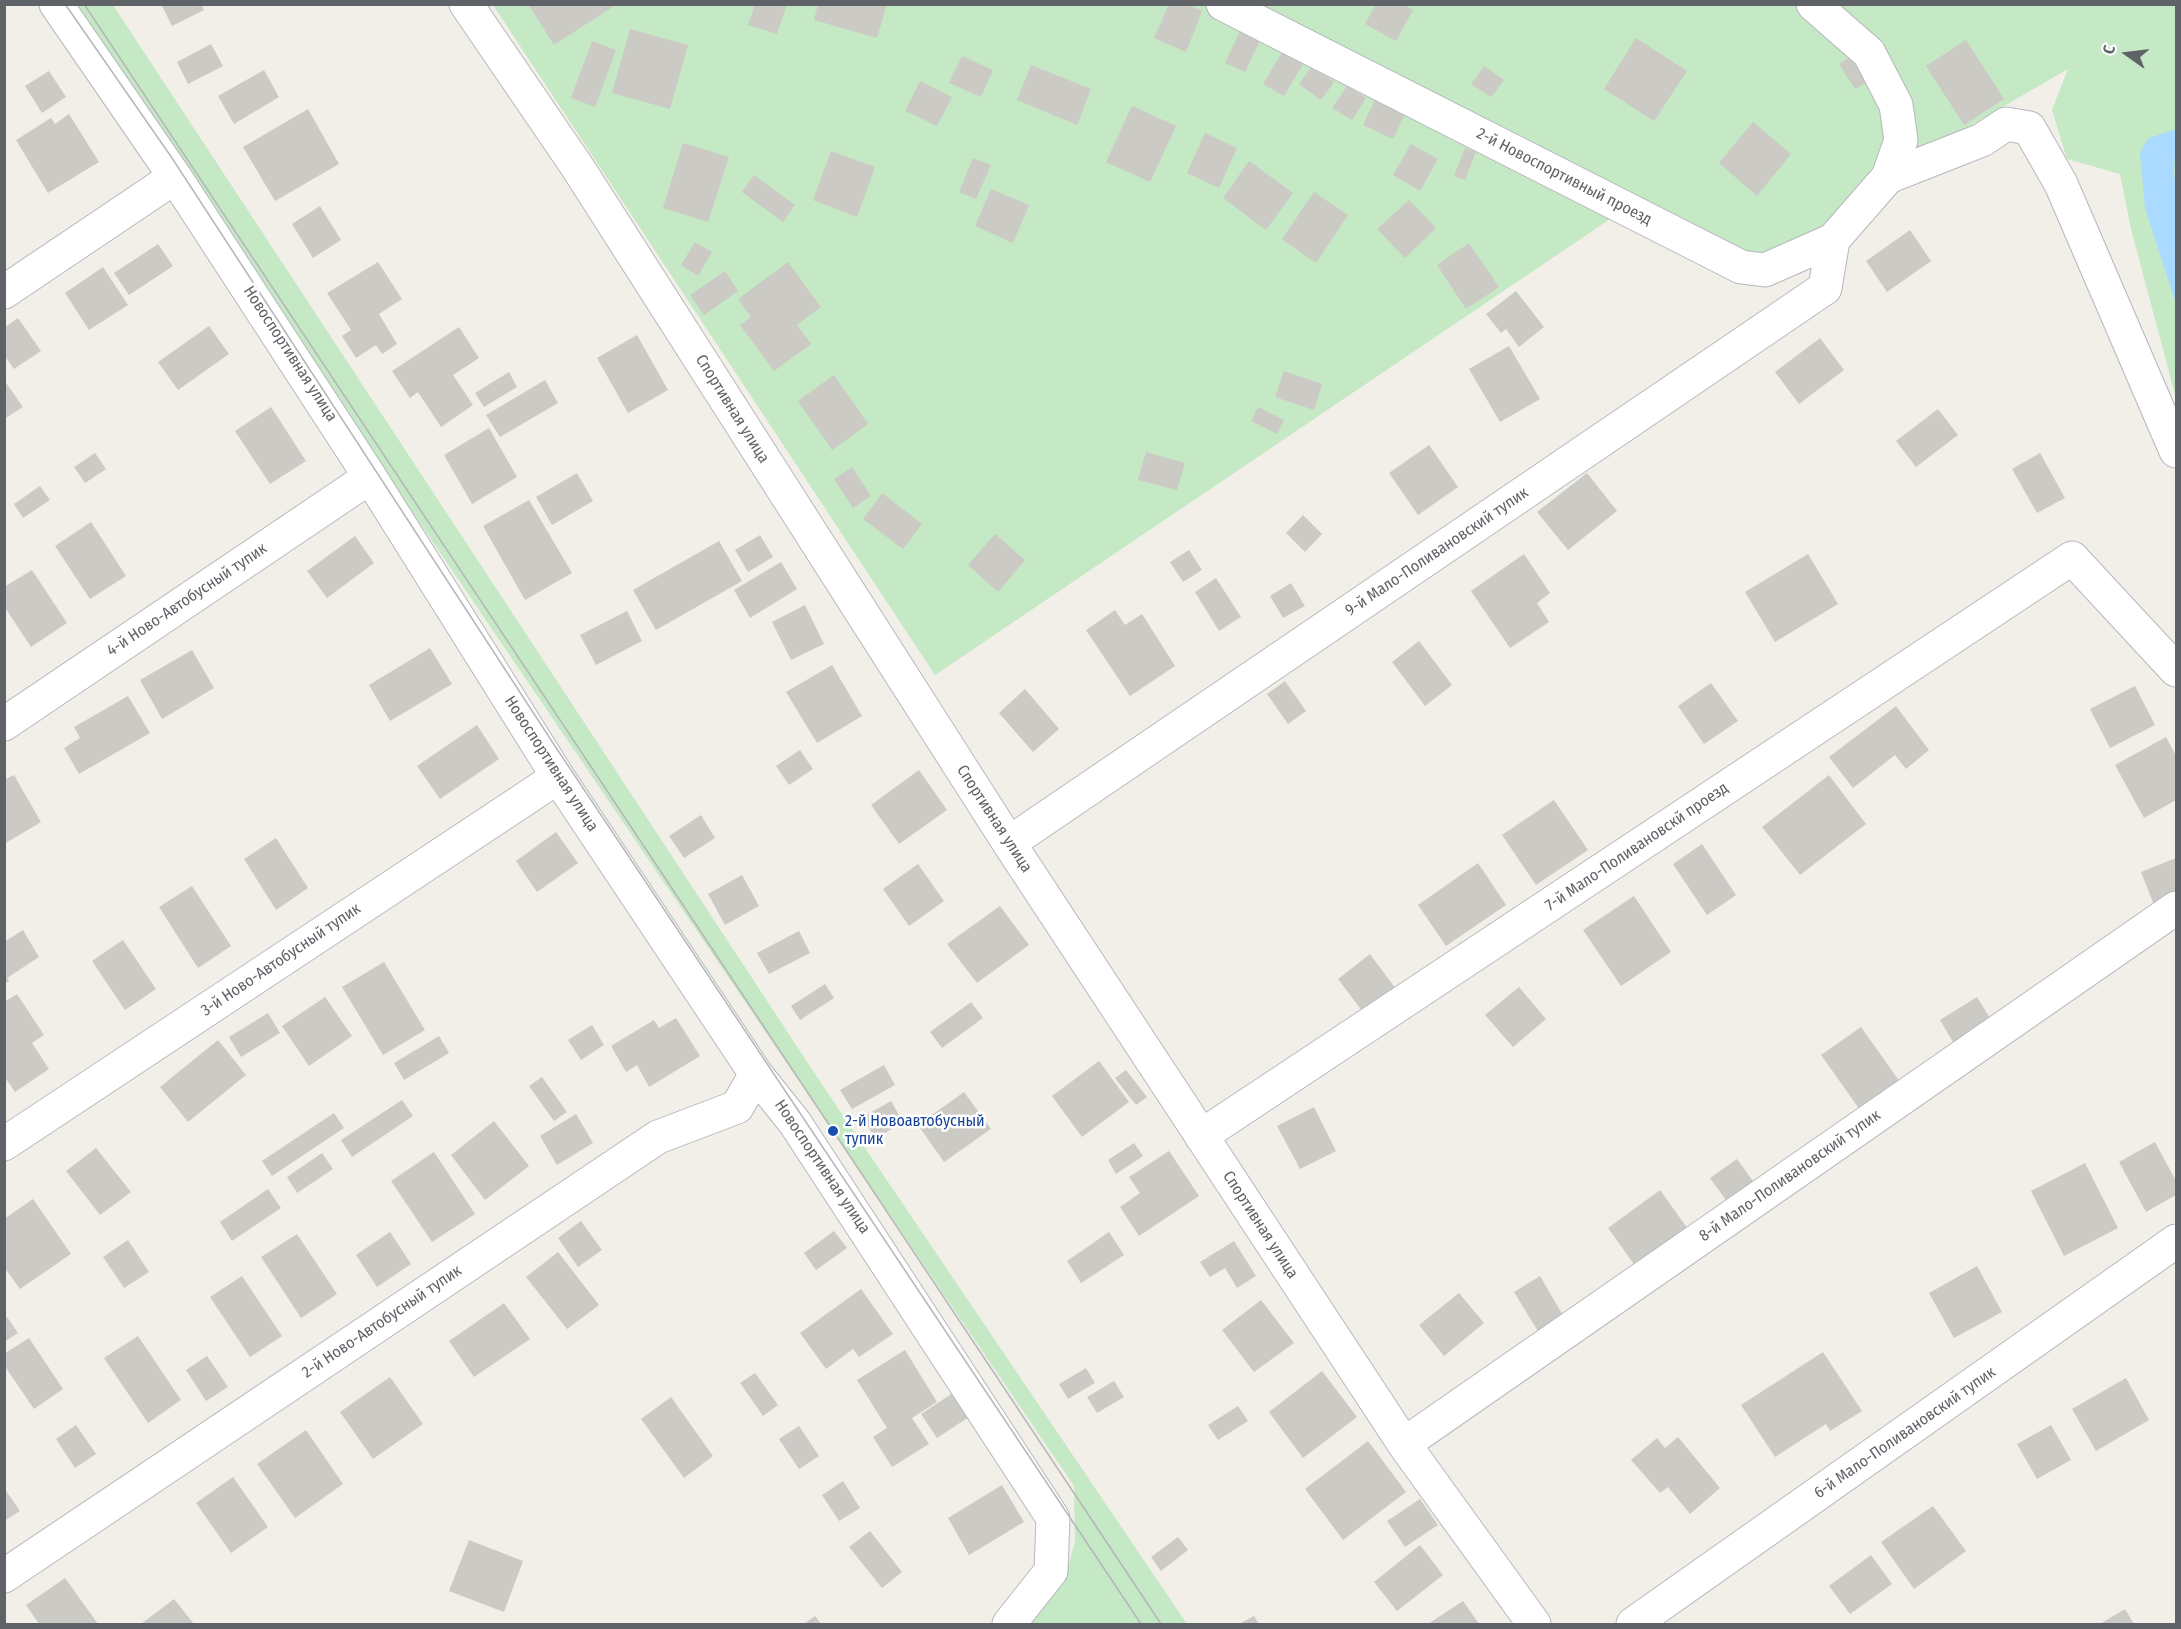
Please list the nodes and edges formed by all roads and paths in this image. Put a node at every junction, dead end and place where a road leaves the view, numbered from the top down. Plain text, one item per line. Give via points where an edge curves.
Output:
1 (56, 4) edge
2 (466, 4) edge
3 (1223, 4) edge
4 (1813, 4) edge
5 (176, 177) junction
6 (1888, 177) junction
7 (1833, 240) junction
8 (4, 292) edge
9 (2176, 451) edge
10 (370, 477) junction
11 (2176, 669) edge
12 (4, 724) edge
13 (558, 777) junction
14 (1009, 843) junction
15 (2176, 908) edge
16 (756, 1074) junction
17 (1201, 1136) junction
18 (4, 1144) edge
19 (2176, 1241) edge
20 (1404, 1444) junction
21 (4, 1576) edge
22 (1009, 1624) edge
23 (1534, 1624) edge
24 (1634, 1624) edge

1 - 5 street, Новоспортивная улица
2 - 14 street, Спортивная улица via 578,168
3 - 7 street, 2-й Новоспортивный проезд via 1741,267 1765,270
4 - 6 street via 1869,53 1896,105 1901,140
5 - 8 street
5 - 10 street, Новоспортивная улица
6 - 7 street, 2-й Новоспортивный проезд
6 - 9 street via 1983,140 2006,124 2029,128 2061,184
7 - 14 street, 9-й Мало-Поливановский тупик via 1825,288
10 - 12 street, 4-й Ново-Автобусный тупик
10 - 13 street, Новоспортивная улица
11 - 17 street, 7-й Мало-Поливановскй проезд via 2072,558
13 - 16 street, Новоспортивная улица
13 - 18 street, 3-й Ново-Автобусный тупик
14 - 17 street, Спортивная улица
15 - 20 street, 8-й Мало-Поливановский тупик
16 - 21 street, 2-й Ново-Автобусный тупик via 737,1107 658,1137
16 - 22 street, Новоспортивная улица via 795,1123 1053,1518 1051,1571
17 - 20 street, Спортивная улица
19 - 24 street, 6-й Мало-Поливановский тупик
20 - 23 street, Спортивная улица

